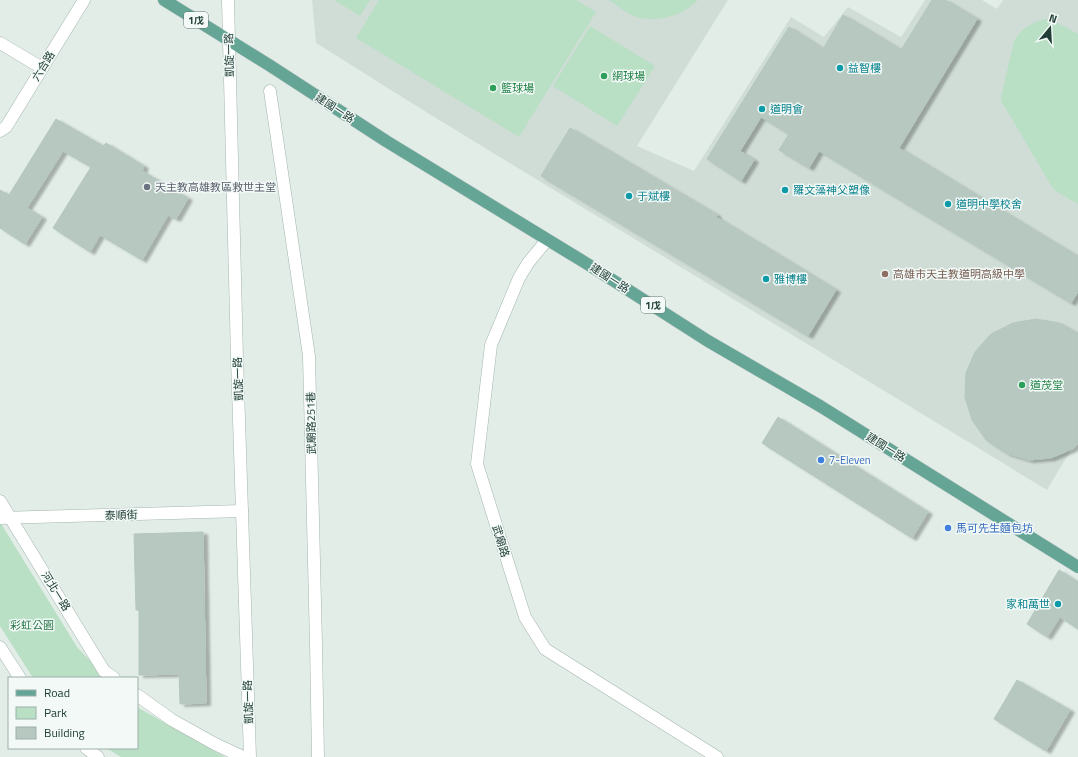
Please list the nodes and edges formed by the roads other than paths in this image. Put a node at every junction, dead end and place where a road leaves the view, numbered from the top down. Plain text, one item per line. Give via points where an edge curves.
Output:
1 (84, 0) edge
2 (164, 0) edge
3 (228, 0) edge
4 (229, 41) junction
5 (0, 43) edge
6 (42, 68) junction
7 (270, 91) dead end
8 (0, 131) edge
9 (547, 240) junction
10 (0, 501) edge
11 (242, 511) junction
12 (5, 518) edge
13 (1078, 568) edge
14 (0, 647) edge
15 (19, 677) edge
16 (113, 677) edge
17 (138, 696) edge
18 (87, 749) edge
19 (98, 757) edge
20 (243, 757) edge
21 (250, 757) edge
22 (318, 757) edge
23 (717, 757) edge

1 - 6 street, 六合路
2 - 4 main road, 建國一路 / 1戊
3 - 4 street, 凱旋一路
4 - 9 main road, 建國一路 / 1戊
4 - 11 street, 凱旋一路
5 - 6 street
6 - 8 street, 六合路 via 6,127
7 - 22 street, 武廟路251巷 via 309,356
9 - 13 main road, 建國一路 / 1戊 via 708,342 814,403
9 - 23 street, 武廟路 via 519,278 492,345 477,464 525,617 545,649
10 - 12 street, 河北一路
11 - 12 street, 泰順街
11 - 21 street, 凱旋一路
12 - 16 street, 河北一路 via 104,671
14 - 15 street
17 - 20 street via 172,720
18 - 19 street

